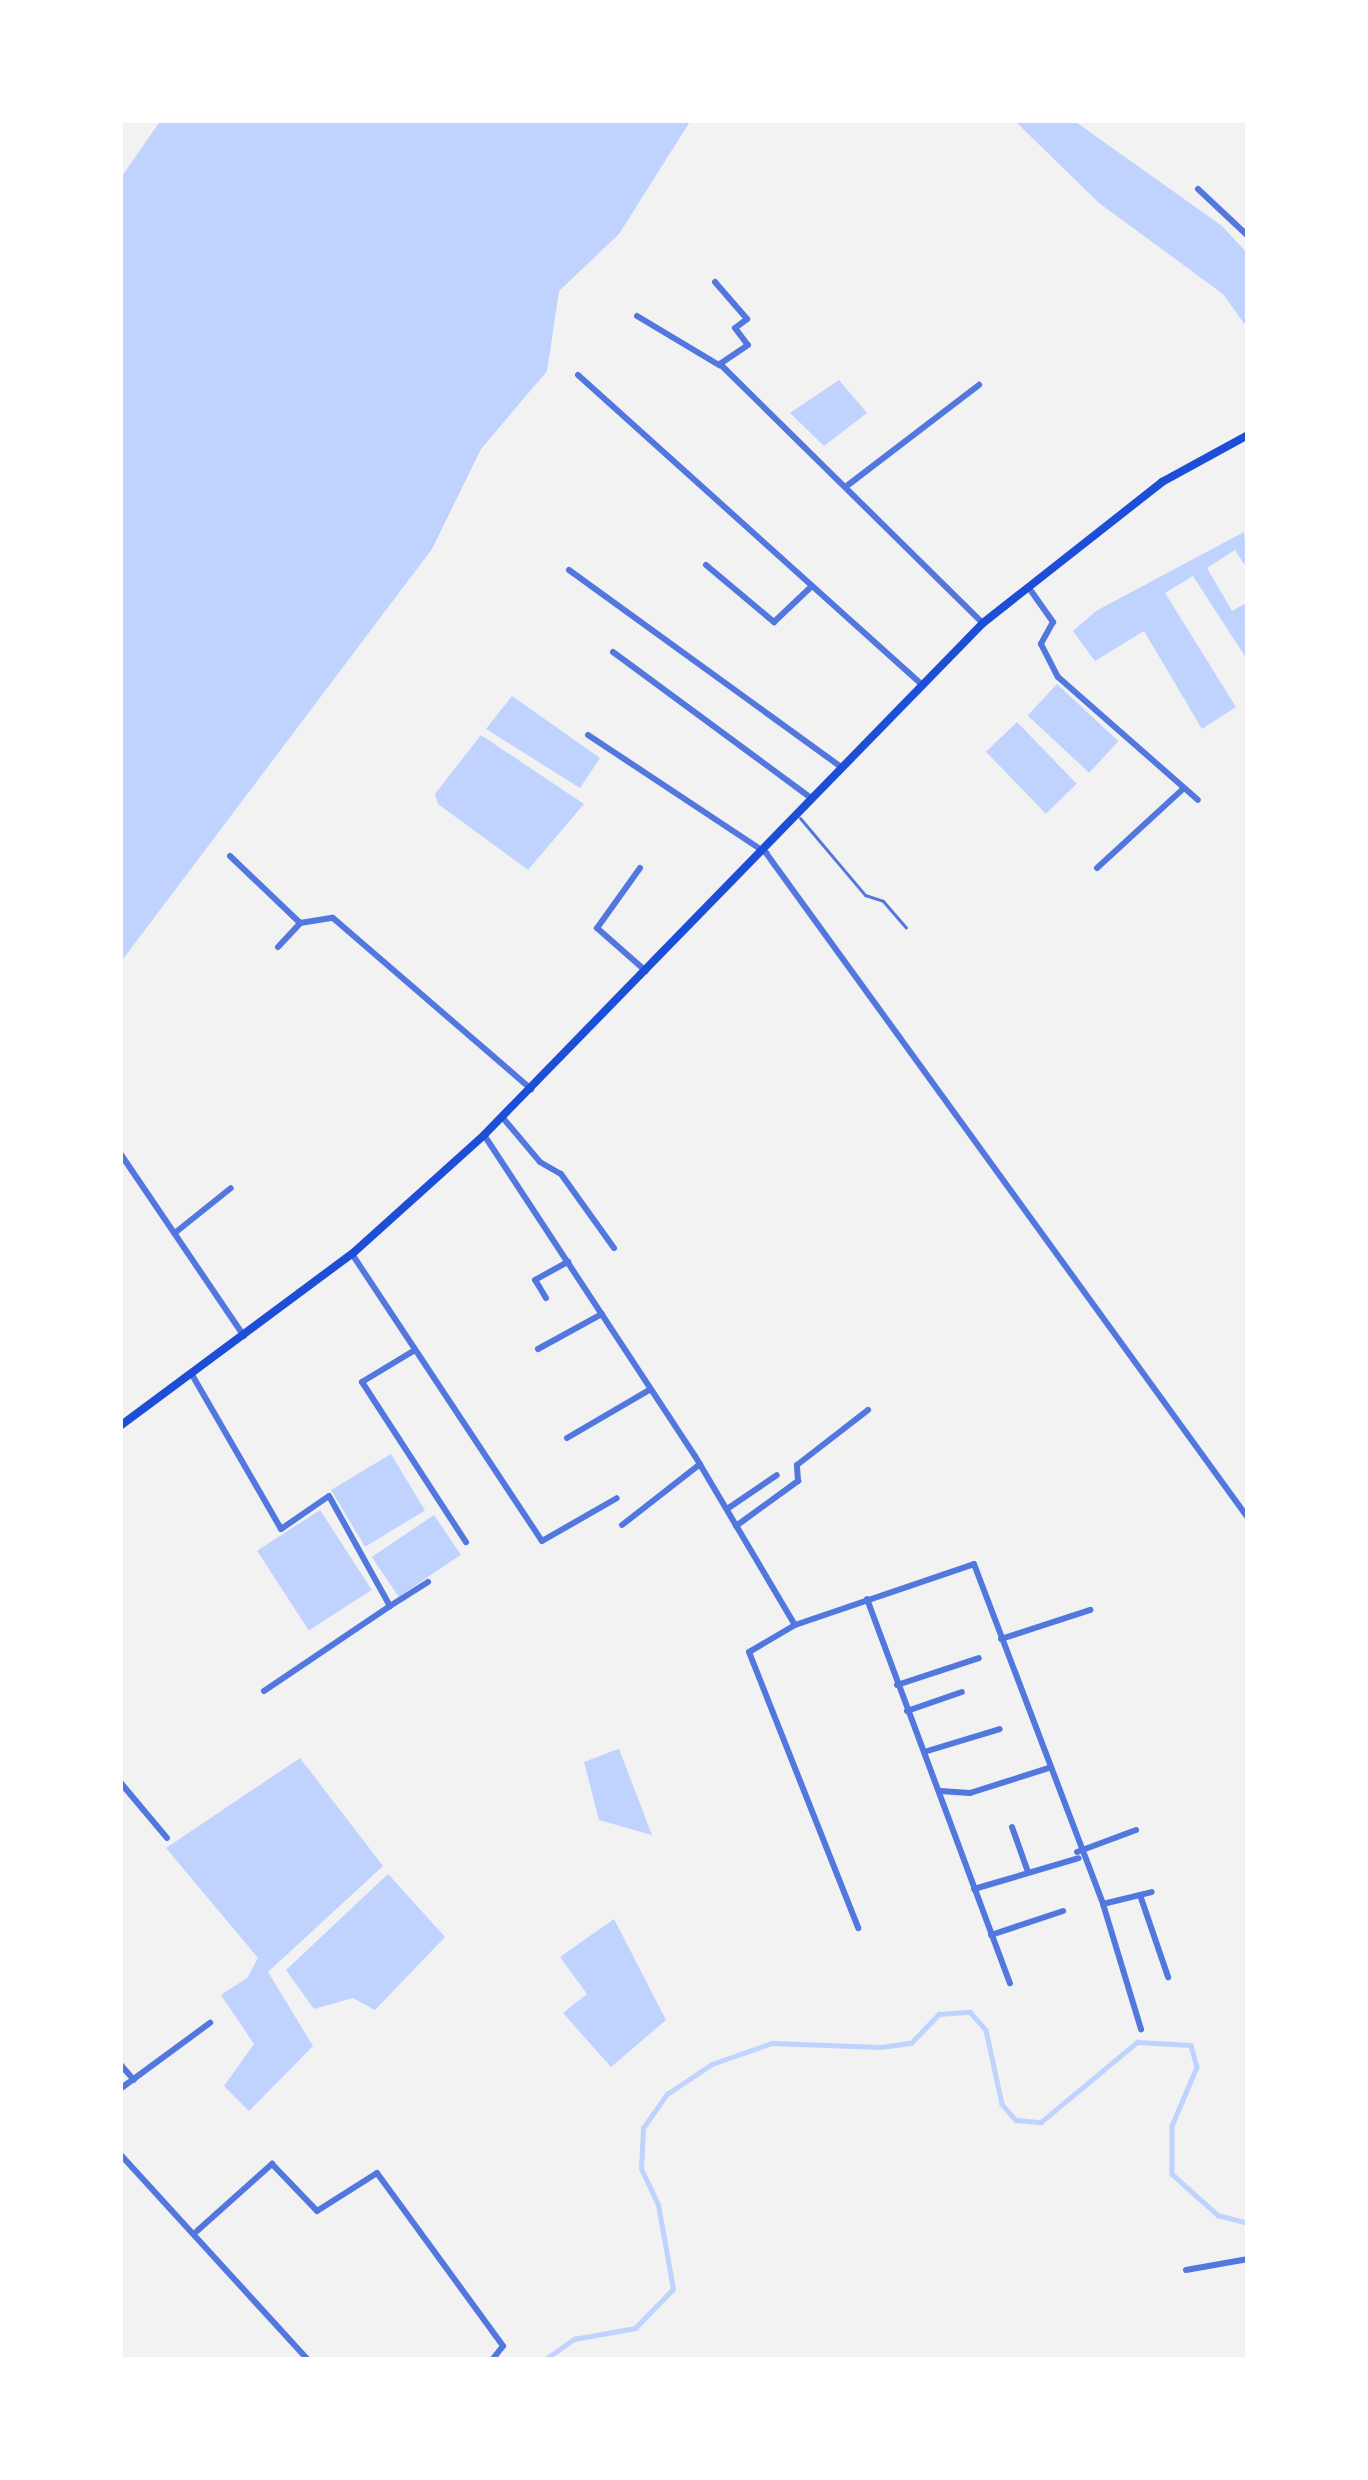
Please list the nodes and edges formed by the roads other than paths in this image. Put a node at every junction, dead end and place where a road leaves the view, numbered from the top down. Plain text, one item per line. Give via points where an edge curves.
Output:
1 (1198, 189) dead end
2 (1248, 236) edge
3 (715, 282) dead end
4 (637, 316) dead end
5 (720, 364) junction
6 (578, 375) dead end
7 (979, 386) dead end
8 (1248, 435) edge
9 (847, 486) junction
10 (706, 565) dead end
11 (569, 570) dead end
12 (1027, 585) junction
13 (812, 586) junction
14 (983, 623) junction
15 (613, 652) dead end
16 (925, 688) junction
17 (588, 735) dead end
18 (844, 769) junction
19 (1184, 788) junction
20 (813, 800) junction
21 (1198, 800) dead end
22 (799, 817) junction
23 (766, 853) junction
24 (230, 856) dead end
25 (640, 868) dead end
26 (1097, 868) dead end
27 (300, 922) junction
28 (906, 927) dead end
29 (278, 947) dead end
30 (646, 971) junction
31 (531, 1089) junction
32 (503, 1118) junction
33 (484, 1135) junction
34 (120, 1153) edge
35 (231, 1188) dead end
36 (176, 1232) junction
37 (614, 1248) dead end
38 (352, 1254) junction
39 (568, 1262) junction
40 (546, 1298) dead end
41 (602, 1314) junction
42 (244, 1336) junction
43 (538, 1349) dead end
44 (415, 1350) junction
45 (191, 1373) junction
46 (651, 1389) junction
47 (868, 1410) dead end
48 (120, 1426) edge
49 (567, 1438) dead end
50 (700, 1464) junction
51 (777, 1475) dead end
52 (617, 1498) dead end
53 (727, 1509) junction
54 (1248, 1518) edge
55 (622, 1525) dead end
56 (736, 1526) junction
57 (466, 1542) dead end
58 (428, 1582) dead end
59 (867, 1600) junction
60 (390, 1606) junction
61 (1090, 1610) dead end
62 (795, 1625) junction
63 (1000, 1639) junction
64 (979, 1658) dead end
65 (897, 1684) junction
66 (264, 1691) dead end
67 (962, 1692) dead end
68 (908, 1711) junction
69 (1000, 1729) dead end
70 (924, 1752) junction
71 (1049, 1768) junction
72 (120, 1782) edge
73 (940, 1791) junction
74 (1012, 1827) dead end
75 (1136, 1830) dead end
76 (166, 1838) dead end
77 (1078, 1855) junction
78 (1028, 1872) junction
79 (974, 1888) junction
80 (1152, 1892) dead end
81 (1140, 1895) junction
82 (1102, 1904) junction
83 (1063, 1911) dead end
84 (858, 1928) dead end
85 (991, 1935) junction
86 (1168, 1977) dead end
87 (1010, 1982) dead end
88 (210, 2023) dead end
89 (1141, 2030) dead end
90 (120, 2064) edge
91 (134, 2080) junction
92 (120, 2089) edge
93 (120, 2154) edge
94 (197, 2230) junction
95 (1248, 2259) edge
96 (1186, 2270) dead end
97 (308, 2360) edge
98 (492, 2360) edge

1 - 2 street
3 - 5 street via 747,319 735,328 748,345
4 - 5 street via 706,364
5 - 9 street
6 - 13 street
7 - 9 street
8 - 12 main road via 1162,482
9 - 14 street
10 - 13 street via 774,622
11 - 18 street
12 - 14 main road
12 - 19 street via 1053,622 1041,644 1058,677
13 - 16 street
14 - 16 main road
15 - 20 street
16 - 18 main road
17 - 23 street
18 - 20 main road
19 - 21 street
19 - 26 street
20 - 22 main road
22 - 23 main road
22 - 28 lane via 865,895 883,901
23 - 30 main road
23 - 54 street
24 - 27 street
25 - 30 street via 598,928
27 - 29 street
27 - 31 street via 334,918
30 - 31 main road
31 - 32 main road
32 - 33 main road
32 - 37 street via 561,1174
33 - 38 main road
33 - 39 street
34 - 36 street
35 - 36 street
36 - 42 street
38 - 42 main road
38 - 44 street
39 - 40 street via 535,1280
39 - 41 street
41 - 43 street
41 - 46 street
42 - 45 main road
44 - 52 street via 542,1541
44 - 57 street via 362,1382
45 - 48 main road
45 - 60 street via 281,1529 329,1496
46 - 49 street
46 - 50 street
47 - 56 street via 797,1465 798,1481
50 - 53 street
50 - 55 street
51 - 53 street
53 - 56 street
56 - 62 street
58 - 60 street
59 - 62 street
59 - 63 street via 974,1564
59 - 65 street
60 - 66 street
61 - 63 street
62 - 84 street via 749,1652
63 - 71 street
64 - 65 street
65 - 68 street
67 - 68 street
68 - 70 street
69 - 70 street
70 - 73 street
71 - 73 street via 970,1793 958,1786
71 - 77 street
72 - 76 street
73 - 79 street
74 - 78 street
75 - 77 street
77 - 78 street
77 - 82 street
78 - 79 street
79 - 85 street
80 - 81 street
81 - 82 street
81 - 86 street
82 - 89 street
83 - 85 street
85 - 87 street
88 - 91 street
90 - 91 street
91 - 92 street
93 - 94 street
94 - 97 street
94 - 98 street via 272,2164 316,2211 377,2173 503,2346
95 - 96 street

